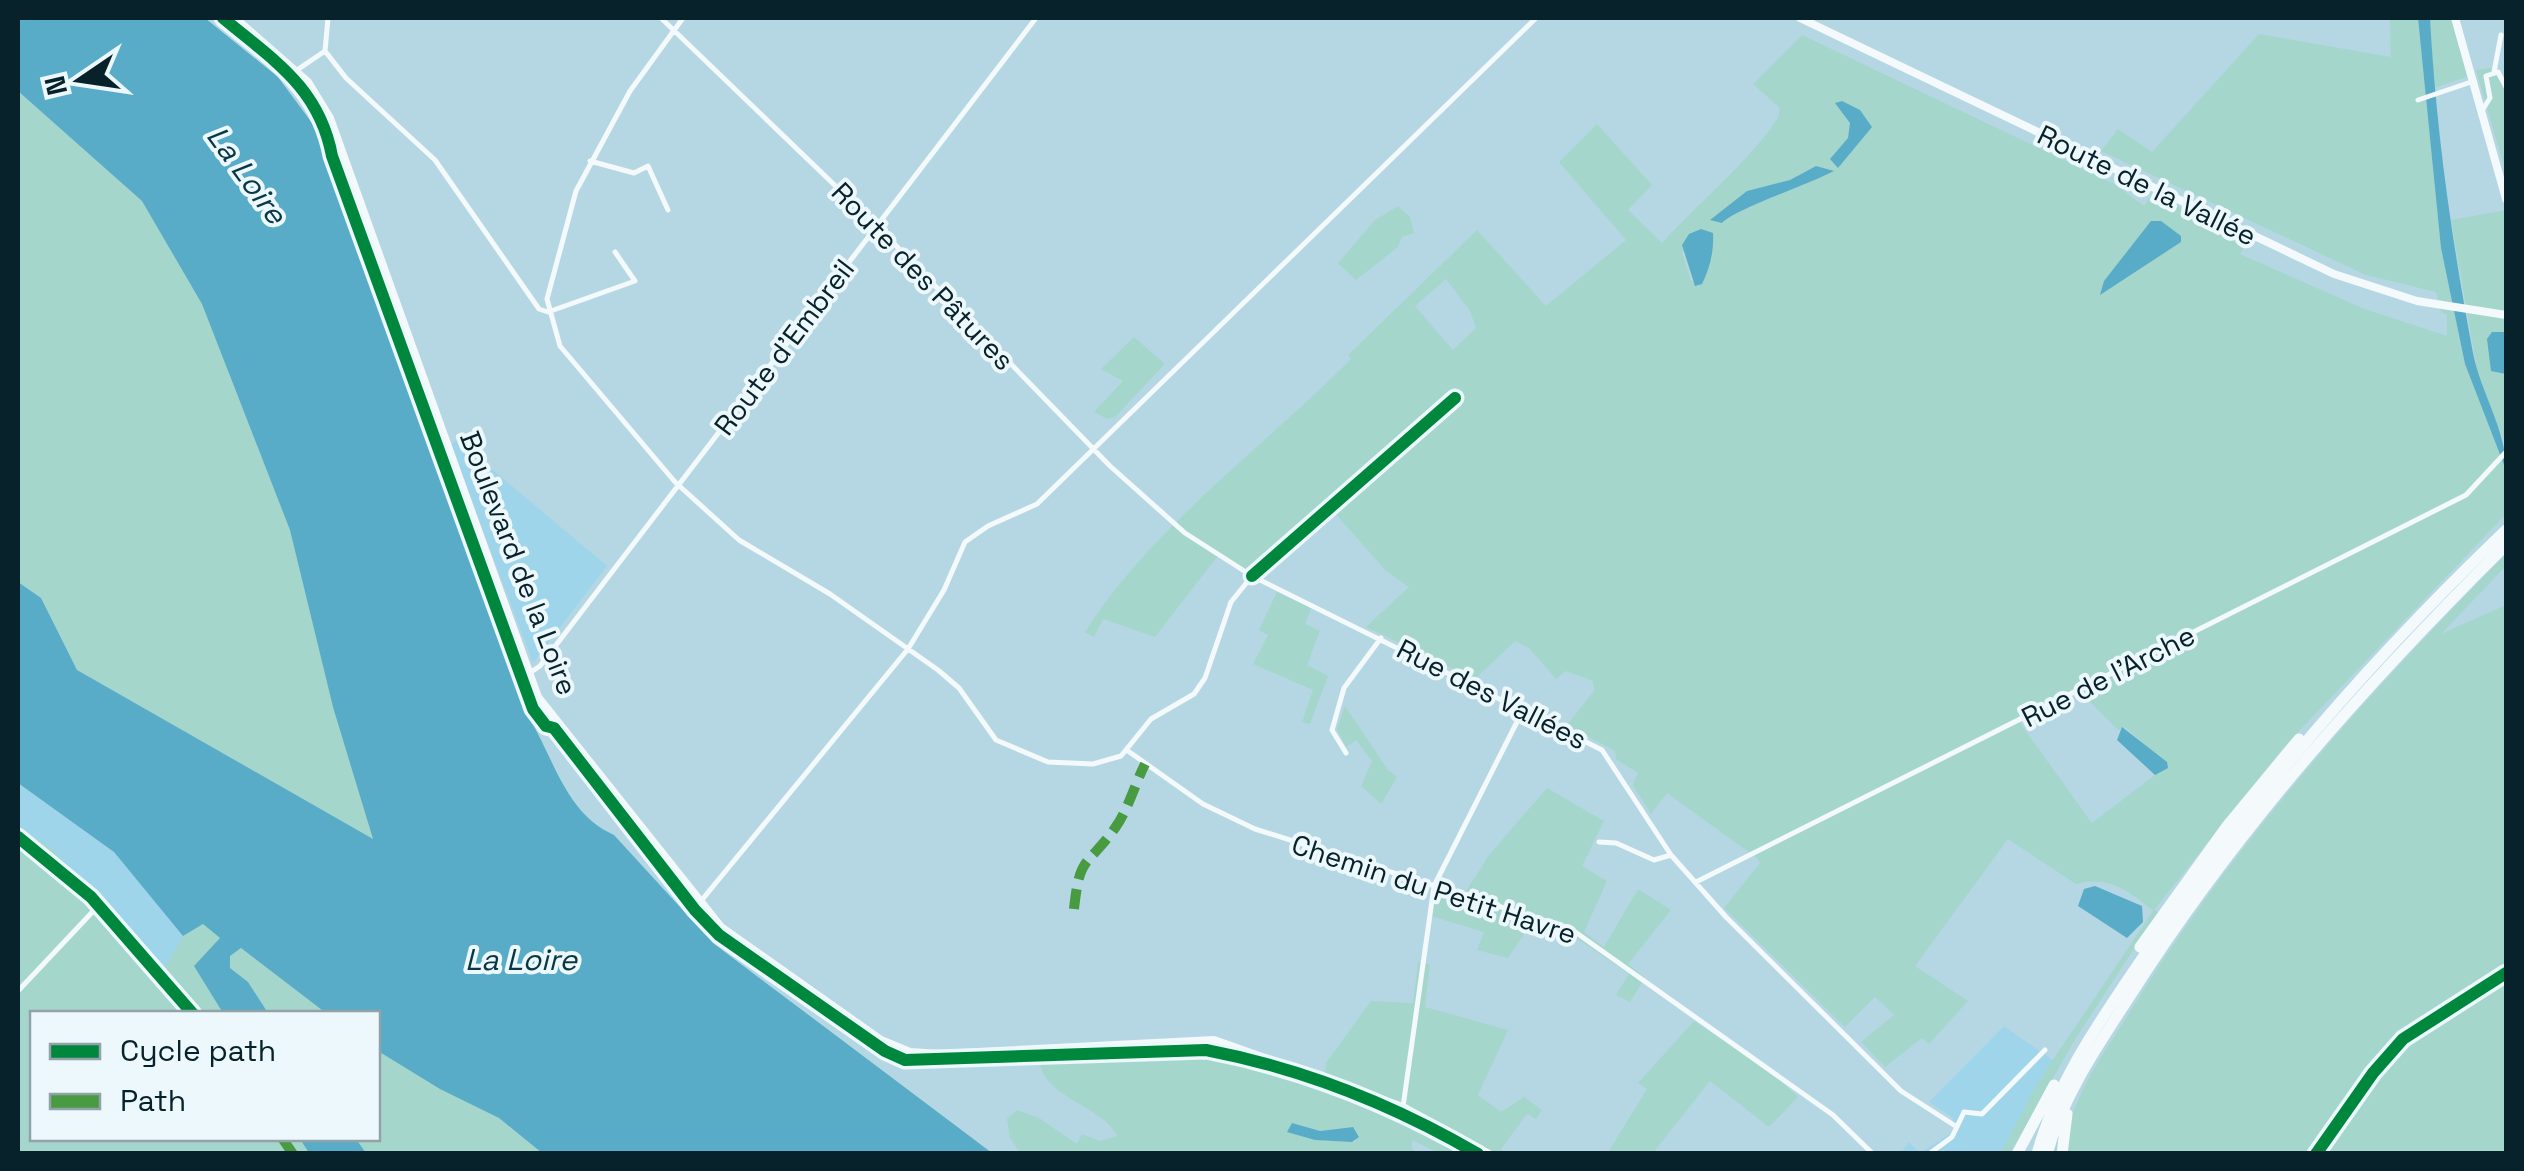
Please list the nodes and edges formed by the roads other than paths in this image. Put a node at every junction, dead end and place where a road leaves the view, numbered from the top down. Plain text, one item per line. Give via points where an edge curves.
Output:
1 (235, 18) edge
2 (328, 18) edge
3 (661, 18) edge
4 (682, 18) edge
5 (1036, 18) edge
6 (1536, 18) edge
7 (1800, 18) edge
8 (2455, 18) edge
9 (673, 29) junction
10 (2500, 35) dead end
11 (326, 51) junction
12 (297, 70) junction
13 (2494, 72) junction
14 (2474, 81) junction
15 (2506, 87) edge
16 (2419, 100) dead end
17 (2483, 109) junction
18 (590, 162) junction
19 (2506, 199) edge
20 (668, 210) dead end
21 (876, 226) junction
22 (615, 252) dead end
23 (548, 312) junction
24 (2506, 315) edge
25 (1092, 448) junction
26 (2506, 452) edge
27 (678, 485) junction
28 (2506, 530) edge
29 (1185, 533) joint
30 (2506, 546) edge
31 (1252, 576) junction
32 (1381, 638) junction
33 (908, 648) junction
34 (2383, 655) junction
35 (528, 674) junction
36 (1523, 710) junction
37 (1128, 751) junction
38 (1346, 754) dead end
39 (18, 836) edge
40 (1599, 842) dead end
41 (1671, 855) junction
42 (1696, 882) junction
43 (1434, 886) junction
44 (698, 903) junction
45 (98, 905) junction
46 (18, 991) edge
47 (191, 1011) edge
48 (2045, 1050) dead end
49 (2084, 1071) junction
50 (1403, 1107) junction
51 (1957, 1127) junction
52 (1489, 1154) edge
53 (1873, 1154) edge
54 (1929, 1154) edge
55 (2017, 1154) edge
56 (2037, 1154) edge
57 (2047, 1154) edge
58 (2062, 1154) edge

1 - 12 main road, Boulevard de la Loire
2 - 11 street
3 - 9 street, Route des Pâtures
4 - 9 street
5 - 21 street, Route d'Embreil
6 - 25 street
7 - 24 main road, Route de la Vallée via 2334,274 2446,308
8 - 14 main road
9 - 18 street
9 - 21 street, Route des Pâtures
10 - 13 street
11 - 12 street
11 - 23 street via 435,160 539,309
12 - 35 main road, Boulevard de la Loire via 330,118
13 - 15 street
13 - 17 street via 2486,76 2490,98
14 - 16 street
14 - 17 main road
17 - 19 main road
18 - 20 street via 634,173 648,166
18 - 23 street via 552,268
21 - 25 street, Route des Pâtures
21 - 27 street, Route d'Embreil
22 - 23 street via 634,280
23 - 27 street via 560,346
25 - 29 street, Route des Pâtures
25 - 33 street via 1037,504 965,542
26 - 42 street, Rue de l'Arche via 2466,494
27 - 33 street via 739,540
27 - 35 street, Route d'Embreil
28 - 34 highway
29 - 31 street, Rue des Vallées
30 - 49 highway via 2348,709 2267,806 2172,932
31 - 32 street, Rue des Vallées
31 - 37 street via 1232,602 1200,686 1151,719
32 - 36 street, Rue des Vallées
32 - 38 street via 1344,688 1332,730
33 - 37 street via 959,688 996,740 1028,756 1078,765
33 - 44 street
34 - 55 highway via 2281,759 2184,884 2102,1004
34 - 56 highway via 2249,812 2150,945 2064,1081
35 - 44 main road, Boulevard de la Loire via 550,714
36 - 41 street, Rue des Vallées via 1610,757
36 - 43 street
37 - 43 street, Chemin du Petit Havre via 1224,816
39 - 45 street
40 - 41 street via 1654,860
41 - 42 street, Rue des Vallées
42 - 51 street, Rue des Vallées via 1902,1091
43 - 50 street
43 - 53 street, Chemin du Petit Havre via 1585,937 1834,1114
44 - 50 main road, Boulevard de la Loire via 748,949 901,1049 940,1054 1196,1038
45 - 46 street
45 - 47 street
48 - 51 street via 1982,1114 1967,1110
49 - 57 highway
49 - 58 highway via 2064,1123
50 - 52 main road, Boulevard de la Loire
51 - 54 street

